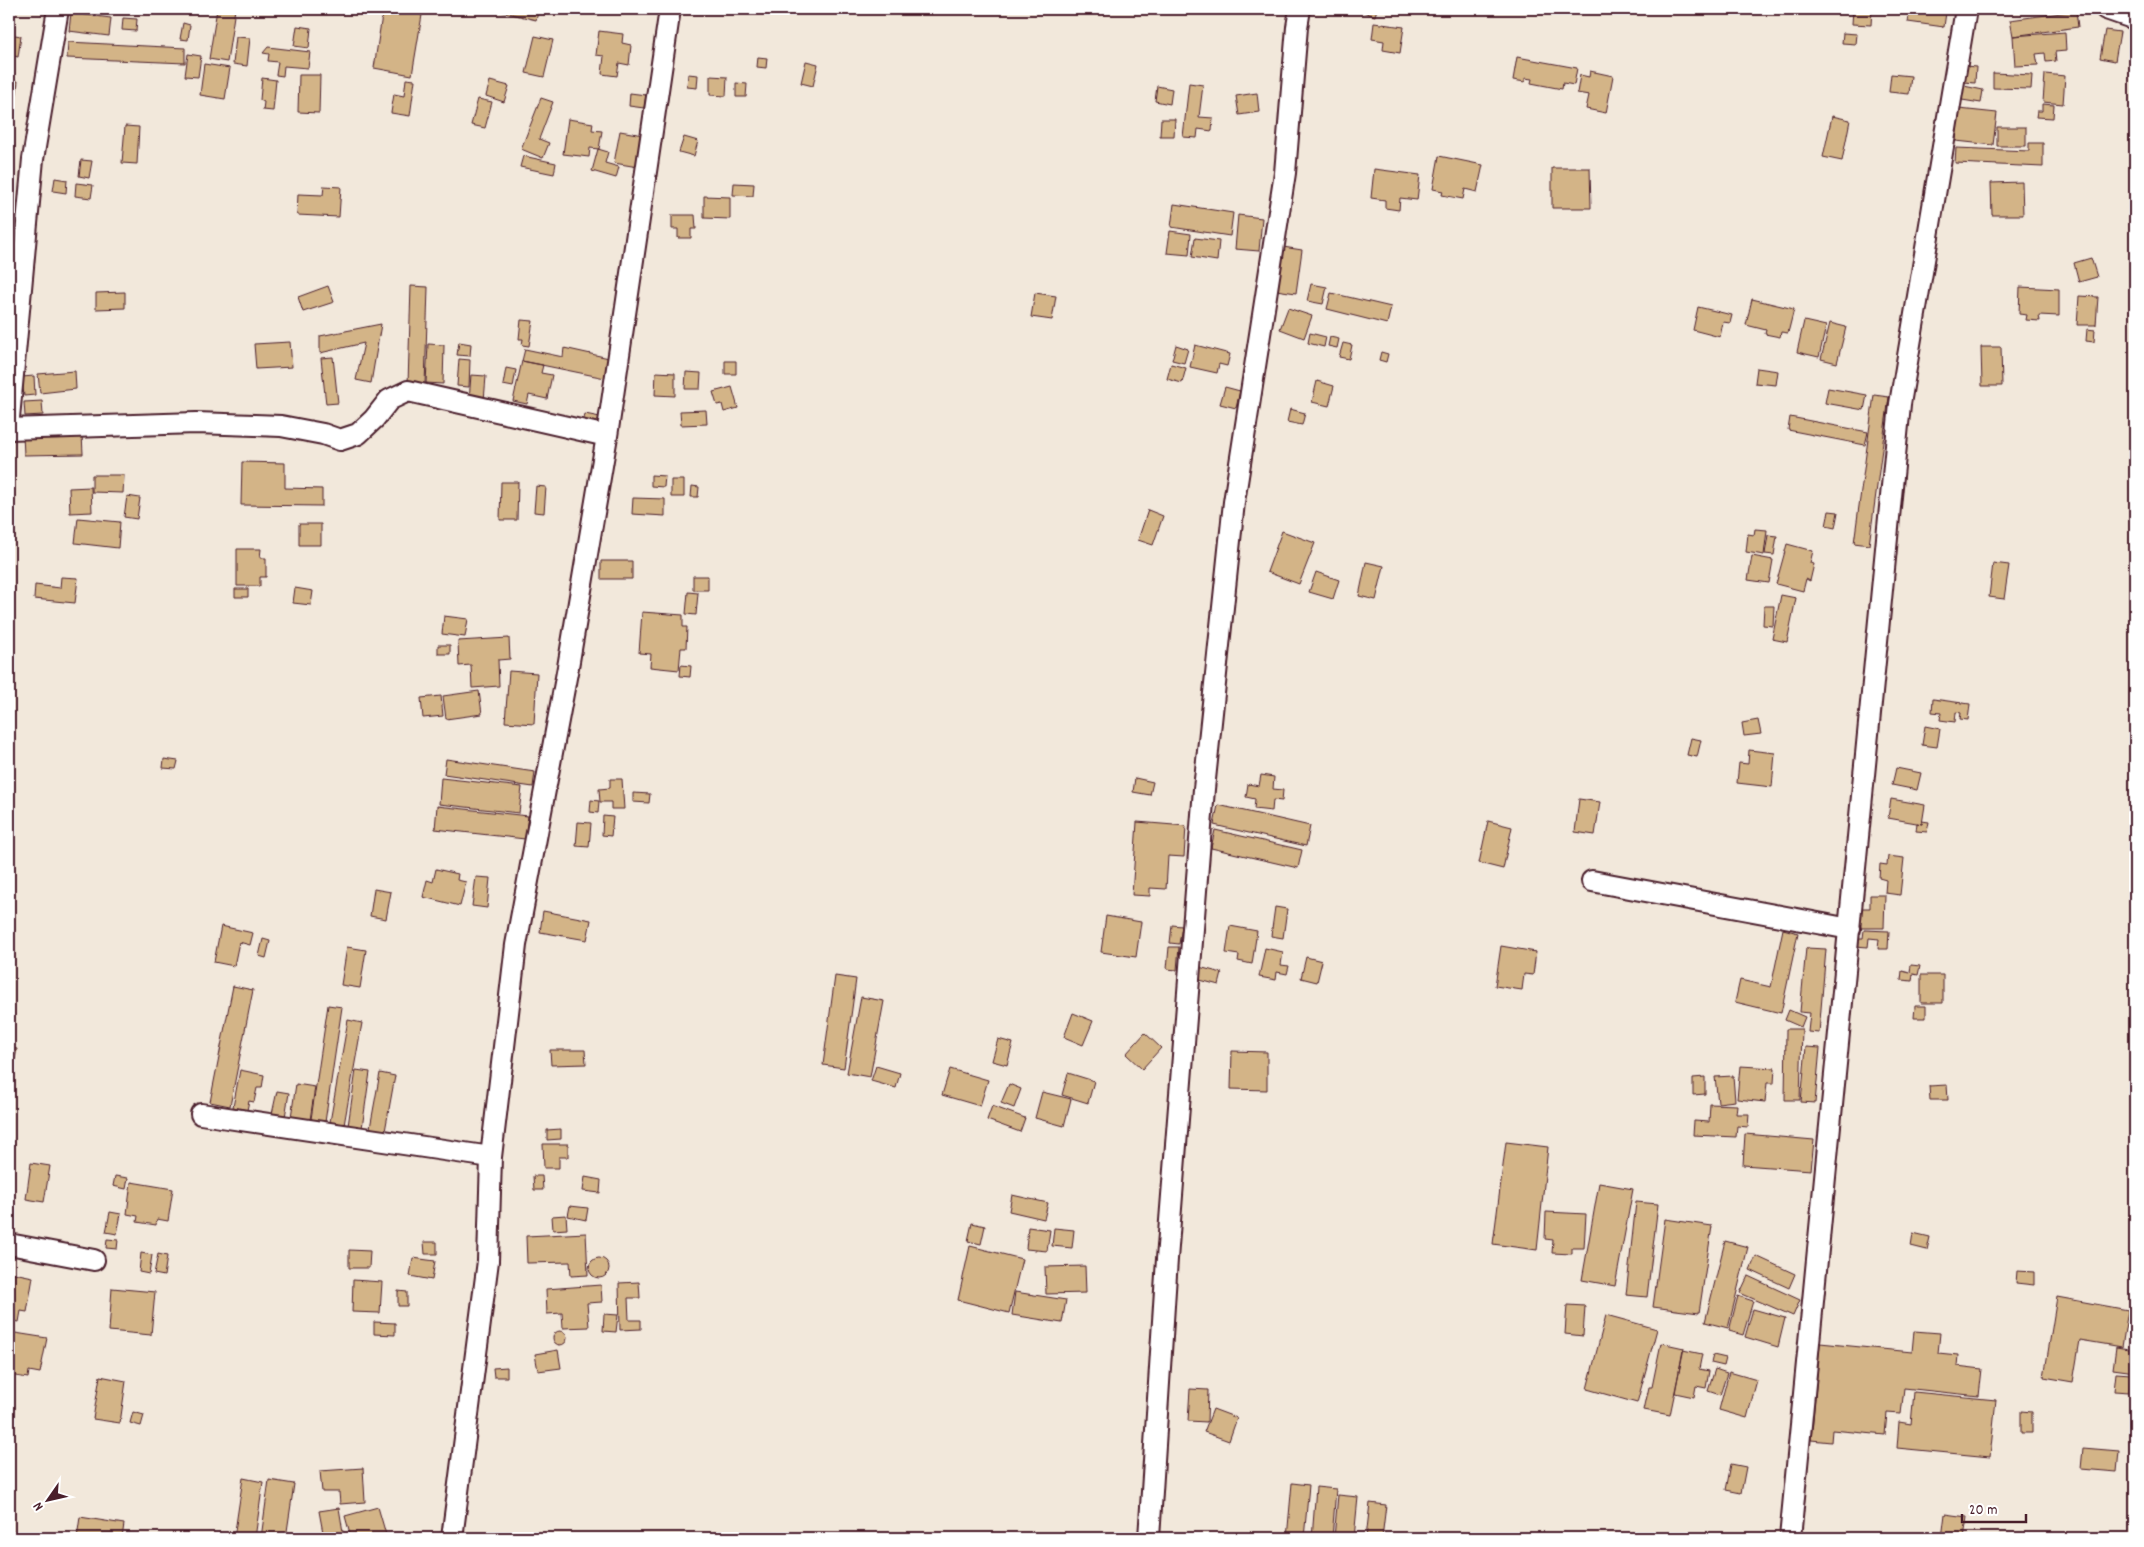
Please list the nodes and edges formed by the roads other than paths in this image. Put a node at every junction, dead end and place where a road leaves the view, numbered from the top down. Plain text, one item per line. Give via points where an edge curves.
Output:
1 (58, 9) edge
2 (670, 9) edge
3 (1300, 9) edge
4 (1966, 9) edge
5 (2106, 9) edge
6 (2135, 19) edge
7 (9, 418) edge
8 (9, 429) edge
9 (607, 436) junction
10 (1592, 881) dead end
11 (1850, 929) junction
12 (201, 1114) dead end
13 (491, 1157) junction
14 (9, 1244) edge
15 (94, 1260) dead end
16 (452, 1538) edge
17 (1149, 1538) edge
18 (1790, 1538) edge

1 - 7 street via 33,159
2 - 9 street
3 - 17 street via 1285,173 1234,502 1204,789
4 - 11 street via 1900,404
5 - 6 street
8 - 9 street via 234,424 281,426 340,440 358,434 389,400 408,391
9 - 13 street via 516,945
10 - 11 street
11 - 18 street
12 - 13 street
13 - 16 street via 488,1261
14 - 15 street

